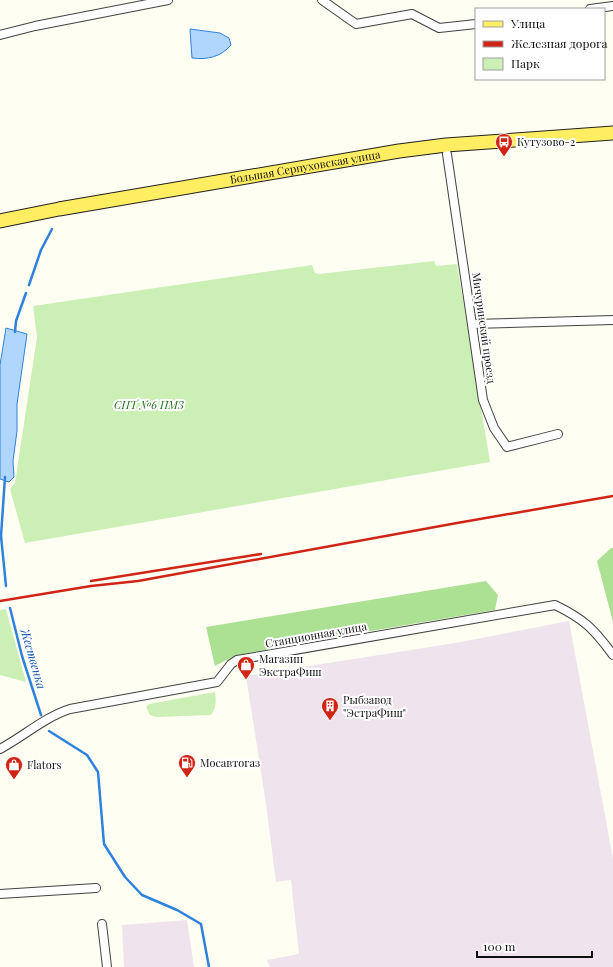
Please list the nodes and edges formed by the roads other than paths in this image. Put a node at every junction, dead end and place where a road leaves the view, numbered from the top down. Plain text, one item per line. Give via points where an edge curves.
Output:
1 (168, 0) edge
2 (322, 0) edge
3 (613, 6) edge
4 (598, 8) edge
5 (475, 24) edge
6 (0, 35) edge
7 (613, 134) edge
8 (613, 142) edge
9 (447, 154) junction
10 (0, 221) edge
11 (0, 230) edge
12 (613, 320) edge
13 (473, 324) junction
14 (558, 434) dead end
15 (613, 655) edge
16 (0, 749) edge
17 (96, 888) dead end
18 (0, 894) edge
19 (102, 924) dead end
20 (108, 967) edge

1 - 6 street
2 - 5 street via 356,24 412,14 439,28
3 - 4 street
7 - 10 main road, Большая Серпуховская улица via 446,145 399,151 59,208
8 - 9 main road, Большая Серпуховская улица
9 - 11 main road, Большая Серпуховская улица via 222,189
9 - 13 street, Мичуринский проезд
12 - 13 street
13 - 14 street, Мичуринский проезд via 483,400 494,428 507,447
15 - 16 street, Станционная улица via 590,626 555,605 237,660 217,682 54,714
17 - 18 street
19 - 20 street

